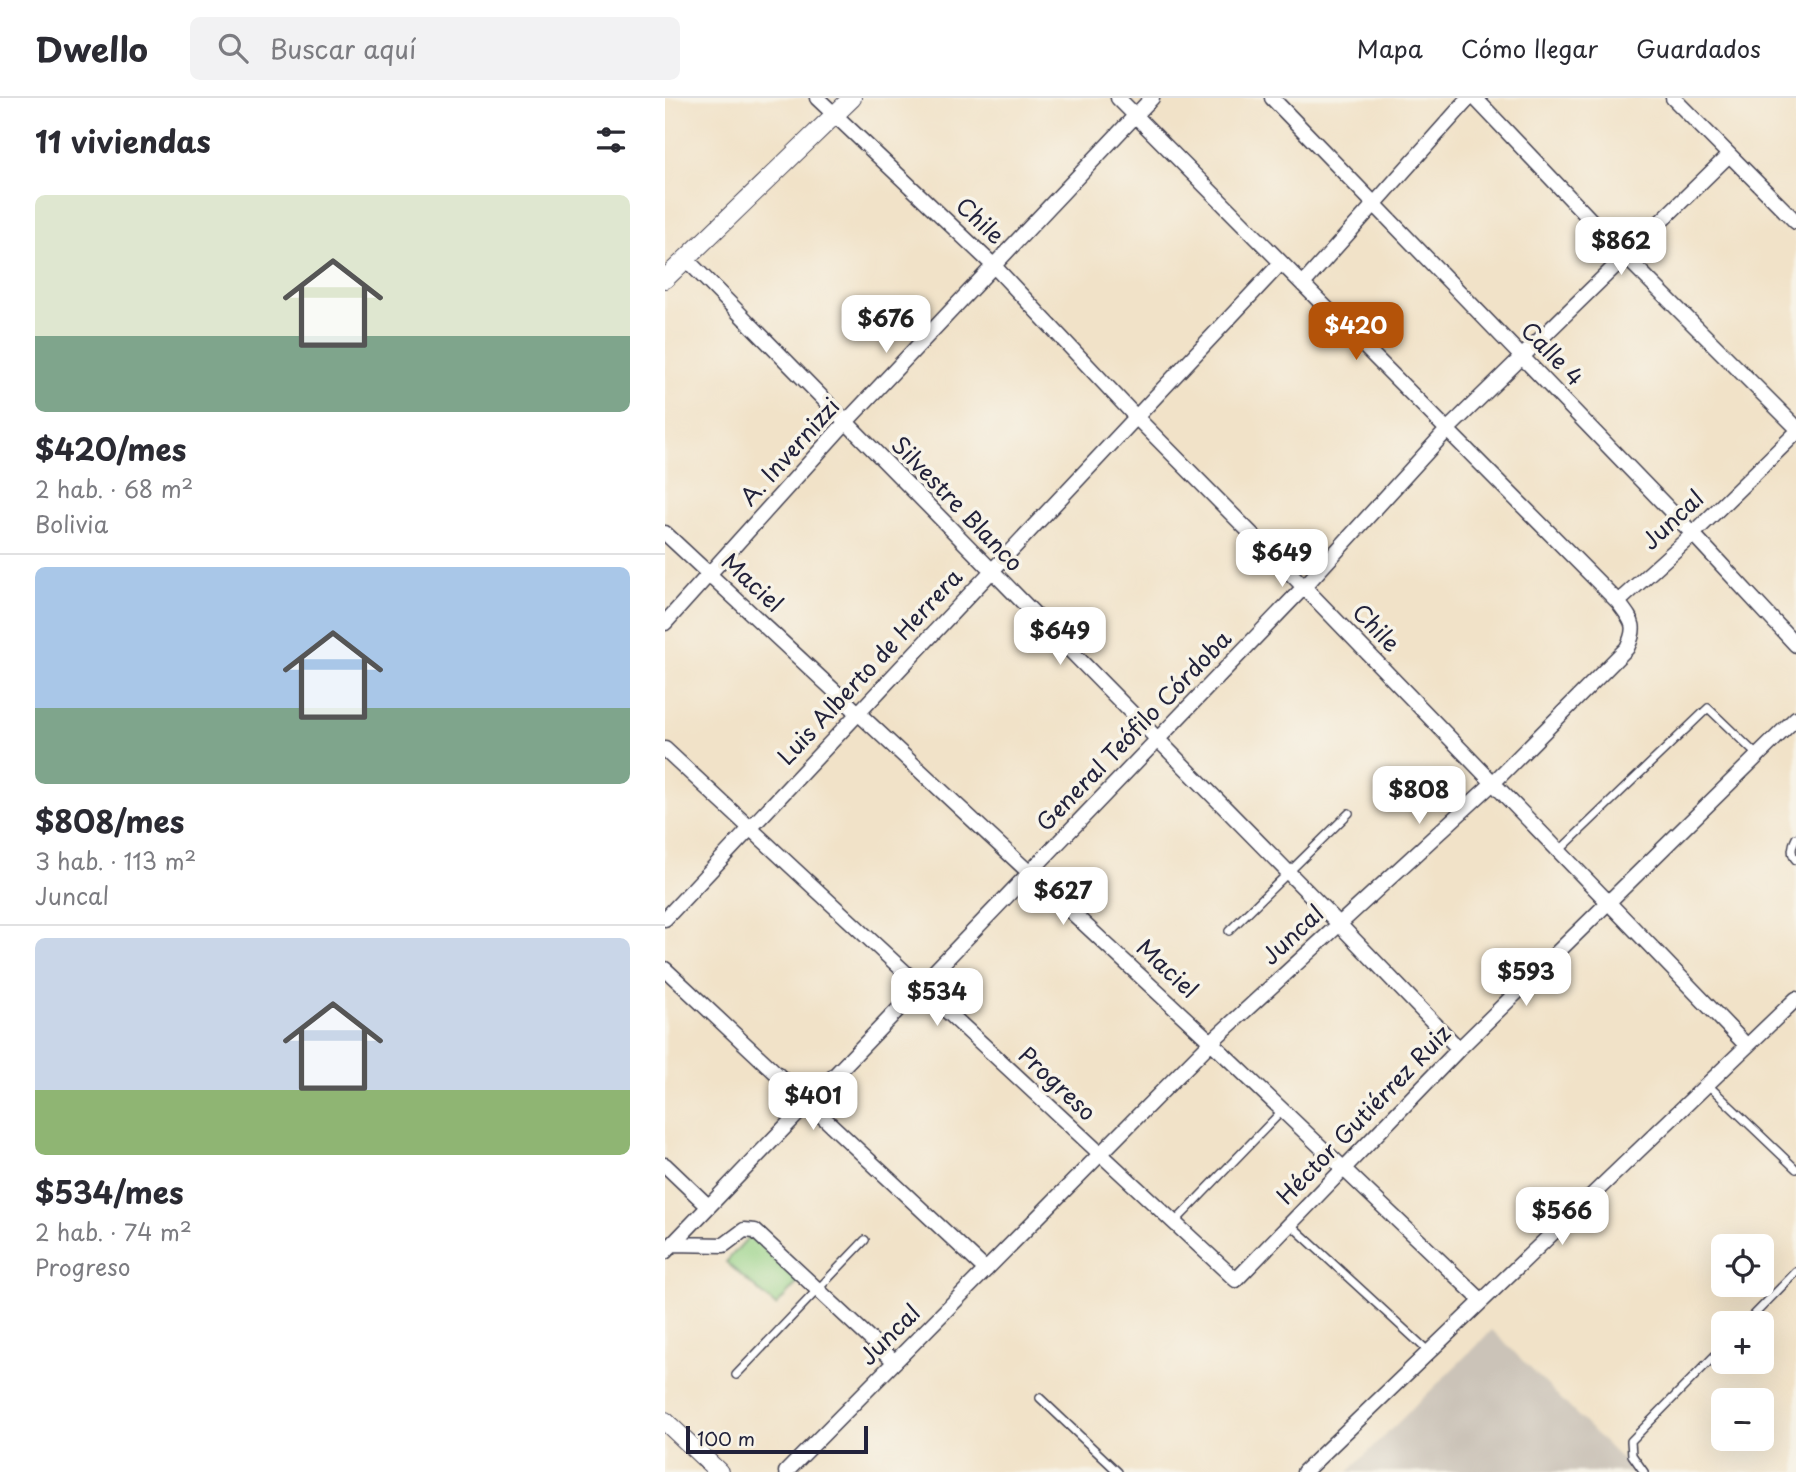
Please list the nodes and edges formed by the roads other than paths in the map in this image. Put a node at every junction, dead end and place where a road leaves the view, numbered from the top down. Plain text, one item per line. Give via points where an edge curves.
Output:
1 (817, 98) edge
2 (852, 98) edge
3 (1118, 98) edge
4 (1152, 98) edge
5 (1272, 98) edge
6 (1469, 98) edge
7 (1475, 98) edge
8 (1673, 98) edge
9 (835, 115) junction
10 (1136, 115) junction
11 (1728, 155) junction
12 (1375, 202) junction
13 (1796, 222) edge
14 (1625, 256) junction
15 (686, 259) junction
16 (1281, 263) junction
17 (994, 266) junction
18 (665, 279) edge
19 (1303, 284) junction
20 (1522, 357) junction
21 (1136, 417) junction
22 (846, 422) junction
23 (1796, 427) edge
24 (1448, 429) junction
25 (1796, 433) edge
26 (665, 533) edge
27 (1693, 534) junction
28 (991, 572) junction
29 (711, 575) junction
30 (1304, 587) junction
31 (1618, 602) junction
32 (665, 623) edge
33 (1796, 645) edge
34 (857, 714) junction
35 (1796, 718) edge
36 (1156, 740) junction
37 (665, 749) edge
38 (1757, 756) junction
39 (1494, 782) junction
40 (1349, 813) dead end
41 (750, 829) junction
42 (1796, 838) edge
43 (1559, 851) junction
44 (1796, 860) edge
45 (1030, 873) junction
46 (1288, 873) junction
47 (1607, 903) junction
48 (665, 919) edge
49 (1338, 923) junction
50 (1229, 930) dead end
51 (665, 969) edge
52 (919, 988) junction
53 (1796, 999) edge
54 (1212, 1042) junction
55 (1747, 1046) junction
56 (1459, 1049) junction
57 (1708, 1085) junction
58 (808, 1103) junction
59 (1284, 1110) junction
60 (1100, 1155) junction
61 (665, 1165) edge
62 (1345, 1168) junction
63 (1796, 1170) edge
64 (708, 1206) junction
65 (1174, 1223) junction
66 (1290, 1224) junction
67 (865, 1240) dead end
68 (669, 1248) edge
69 (986, 1270) junction
70 (1796, 1272) edge
71 (1235, 1280) joint
72 (817, 1289) junction
73 (1481, 1300) junction
74 (1758, 1311) edge
75 (1428, 1351) junction
76 (1711, 1359) edge
77 (894, 1362) junction
78 (736, 1375) dead end
79 (1040, 1398) dead end
80 (665, 1421) edge
81 (719, 1472) edge
82 (786, 1472) edge
83 (1118, 1472) edge
84 (1304, 1472) edge
85 (1644, 1472) edge

1 - 9 street, Chile
2 - 9 street
3 - 10 street
4 - 10 street, A. Invernizzi
5 - 12 street, Calle 4
6 - 12 street
7 - 14 street
8 - 11 street
9 - 15 street
9 - 17 street, Chile
10 - 16 street
10 - 17 street, A. Invernizzi
11 - 13 street
11 - 14 street, General Teófilo Córdoba
12 - 19 street
12 - 20 street, Calle 4
14 - 20 street, General Teófilo Córdoba
14 - 23 street
15 - 18 street
15 - 22 street, Silvestre Blanco
16 - 19 street
16 - 21 street, Luis Alberto de Herrera
17 - 21 street, Chile
17 - 22 street, A. Invernizzi
19 - 24 street
20 - 24 street, General Teófilo Córdoba
20 - 27 street, Calle 4
21 - 28 street, Luis Alberto de Herrera
21 - 30 street, Chile
22 - 28 street, Silvestre Blanco
22 - 29 street, A. Invernizzi
24 - 30 street, General Teófilo Córdoba
24 - 31 street
25 - 27 street, Juncal
26 - 29 street, Maciel
27 - 31 street, Juncal
27 - 33 street, Calle 4
28 - 34 street, Luis Alberto de Herrera
28 - 36 street, Silvestre Blanco
29 - 32 street, A. Invernizzi
29 - 34 street, Maciel
30 - 36 street, General Teófilo Córdoba
30 - 39 street, Chile
31 - 39 street, Juncal via 1633,622 1627,648
34 - 41 street, Luis Alberto de Herrera
34 - 45 street, Maciel
35 - 38 street, Héctor Gutiérrez Ruiz
36 - 45 street, General Teófilo Córdoba
36 - 46 street, Silvestre Blanco
37 - 41 street, Progreso
38 - 43 lane via 1708,708
38 - 47 street, Héctor Gutiérrez Ruiz
39 - 43 street, Chile
39 - 49 street, Juncal
40 - 46 lane
41 - 48 street, Luis Alberto de Herrera
41 - 52 street, Progreso
42 - 44 lane via 1792,846
43 - 47 street, Chile
45 - 52 street, General Teófilo Córdoba
45 - 54 street, Maciel
46 - 49 street, Silvestre Blanco
46 - 50 lane
47 - 55 street, Chile
47 - 56 street, Héctor Gutiérrez Ruiz
49 - 54 street, Juncal
49 - 56 street, Silvestre Blanco
51 - 58 street
52 - 58 street, General Teófilo Córdoba
52 - 60 street, Progreso
53 - 55 street
54 - 59 street, Maciel
54 - 60 street, Juncal
55 - 57 street
56 - 62 street, Héctor Gutiérrez Ruiz
57 - 63 lane
57 - 73 street
58 - 64 street, General Teófilo Córdoba
58 - 69 street
59 - 62 street, Maciel
59 - 65 lane
60 - 65 street, Progreso
60 - 69 street, Juncal
61 - 64 street
62 - 66 street, Héctor Gutiérrez Ruiz
62 - 73 street, Maciel
64 - 68 street, General Teófilo Córdoba
65 - 71 street, Progreso
66 - 71 street, Héctor Gutiérrez Ruiz
66 - 75 lane
67 - 72 lane
68 - 72 street via 724,1245 744,1230 755,1231
69 - 77 street, Juncal
70 - 74 lane
72 - 77 street
72 - 78 lane
73 - 75 street
75 - 84 street
76 - 85 lane via 1631,1441 1632,1455
77 - 82 street, Juncal
79 - 83 lane
80 - 81 street

